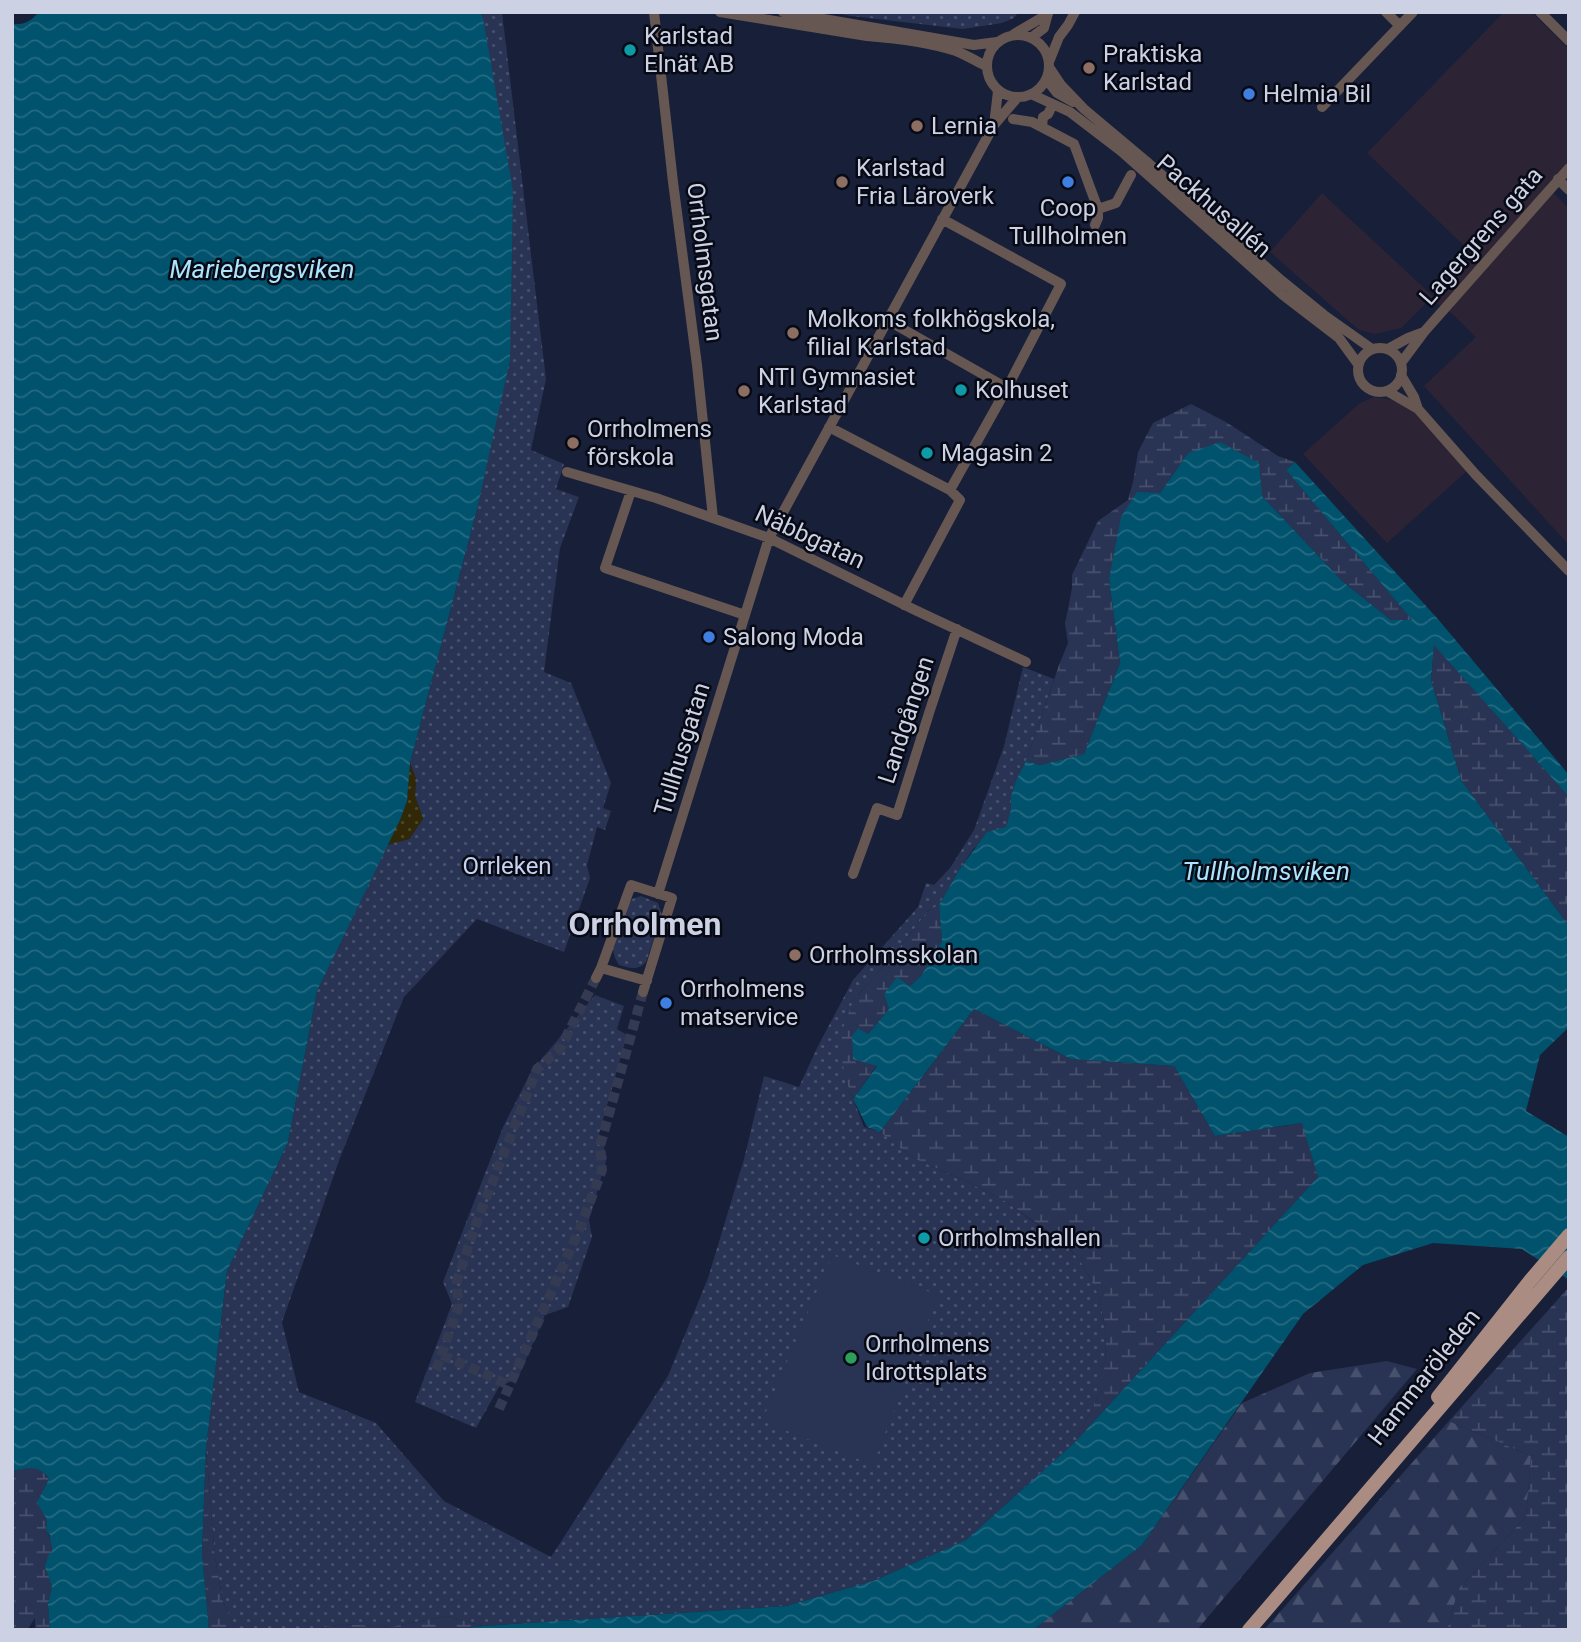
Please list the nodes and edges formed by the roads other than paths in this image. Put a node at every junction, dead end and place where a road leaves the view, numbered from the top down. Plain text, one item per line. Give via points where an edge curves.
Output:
1 (654, 12) edge
2 (720, 12) edge
3 (783, 12) edge
4 (1075, 12) edge
5 (1386, 12) edge
6 (1413, 12) edge
7 (1539, 12) edge
8 (1048, 13) edge
9 (1400, 26) junction
10 (1012, 36) junction
11 (1031, 38) junction
12 (1569, 41) edge
13 (998, 42) junction
14 (1048, 69) junction
15 (987, 70) junction
16 (998, 91) junction
17 (1031, 94) junction
18 (1017, 98) junction
19 (1322, 107) dead end
20 (1050, 110) dead end
21 (1013, 119) dead end
22 (993, 125) junction
23 (1042, 127) junction
24 (1569, 167) edge
25 (1131, 175) dead end
26 (1558, 179) junction
27 (1569, 190) edge
28 (1098, 209) junction
29 (942, 219) junction
30 (1095, 225) dead end
31 (887, 320) junction
32 (1424, 332) junction
33 (1372, 349) junction
34 (1388, 349) junction
35 (1358, 364) junction
36 (1401, 369) junction
37 (1007, 388) junction
38 (1387, 391) junction
39 (1418, 409) junction
40 (829, 427) junction
41 (567, 472) dead end
42 (950, 490) junction
43 (631, 491) junction
44 (713, 518) junction
45 (769, 538) junction
46 (1569, 571) edge
47 (904, 605) junction
48 (745, 615) junction
49 (957, 629) junction
50 (1026, 662) dead end
51 (853, 874) dead end
52 (658, 894) junction
53 (1569, 1235) edge
54 (1569, 1257) edge
55 (1534, 1287) junction
56 (1249, 1630) edge

1 - 44 street, Orrholmsgatan
2 - 15 street via 942,48
3 - 13 street via 974,45
4 - 14 street via 1059,37
5 - 9 street
6 - 9 street
7 - 12 street
8 - 10 street
8 - 11 street via 1044,28
9 - 19 street
10 - 11 street
10 - 13 street
11 - 14 street via 1045,52
13 - 15 street via 991,49
14 - 17 street
14 - 33 street, Packhusallén via 1053,89 1062,97 1084,109 1146,161 1292,290
15 - 16 street
16 - 18 street
16 - 22 street, Tullhusgatan
17 - 18 street
17 - 35 street, Packhusallén via 1070,112 1121,150 1283,295 1339,338
18 - 22 street, Tullhusgatan
20 - 23 street
21 - 23 street
22 - 29 street, Tullhusgatan
23 - 28 street via 1074,144
24 - 26 street, Lagergrens gata
25 - 28 street via 1116,204
26 - 27 street
26 - 32 street, Lagergrens gata
28 - 30 street
29 - 31 street, Tullhusgatan
29 - 37 street via 1061,284
31 - 37 street
31 - 40 street, Tullhusgatan
32 - 34 street, Lagergrens gata
32 - 36 street, Lagergrens gata
33 - 34 street
33 - 35 street
34 - 36 street
35 - 38 street via 1365,387
36 - 38 street via 1396,385
36 - 39 street
37 - 42 street
38 - 39 street
39 - 46 street
40 - 42 street
40 - 45 street, Tullhusgatan
41 - 43 street, Näbbgatan
42 - 47 street via 960,500
43 - 44 street, Näbbgatan
43 - 48 street via 605,568
44 - 45 street, Näbbgatan
45 - 47 street, Näbbgatan
45 - 48 street, Tullhusgatan
47 - 49 street, Näbbgatan
48 - 52 street, Tullhusgatan
49 - 50 street, Näbbgatan
49 - 51 street, Landgången via 897,815 877,808
52 - 52 street via 672,898 645,987 599,973 631,886
53 - 55 main road, Hammaröleden
54 - 55 main road, Hammaröleden
55 - 56 main road, Hammaröleden

